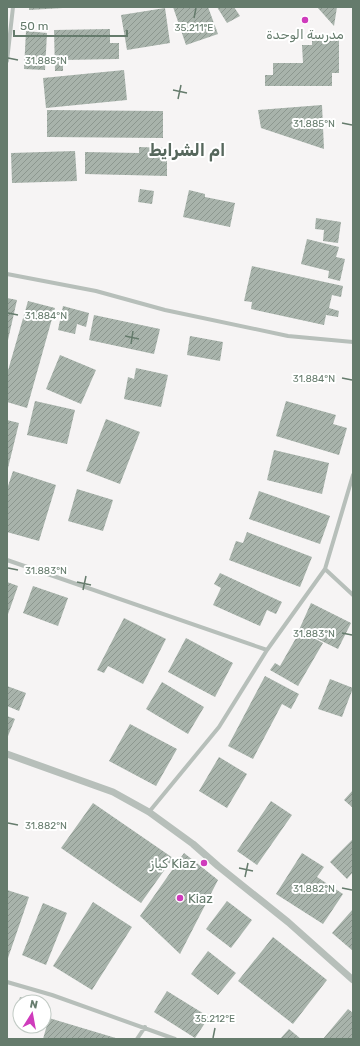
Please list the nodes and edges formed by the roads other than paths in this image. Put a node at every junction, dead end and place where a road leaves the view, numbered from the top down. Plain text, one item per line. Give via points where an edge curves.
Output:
1 (13, 7) edge
2 (7, 61) edge
3 (7, 274) edge
4 (353, 342) edge
5 (353, 475) edge
6 (7, 560) edge
7 (326, 570) junction
8 (353, 595) edge
9 (267, 650) junction
10 (7, 754) edge
11 (149, 812) junction
12 (353, 980) edge
13 (7, 982) edge
14 (146, 1027) junction
15 (137, 1039) edge
16 (175, 1039) edge

1 - 2 street
3 - 4 street via 96,291 165,310 288,336
5 - 7 street
6 - 9 street
7 - 8 street
7 - 9 street
9 - 11 street via 219,727
10 - 11 street via 113,792
11 - 12 street via 193,844 288,922
13 - 14 street
14 - 15 street
14 - 16 street

